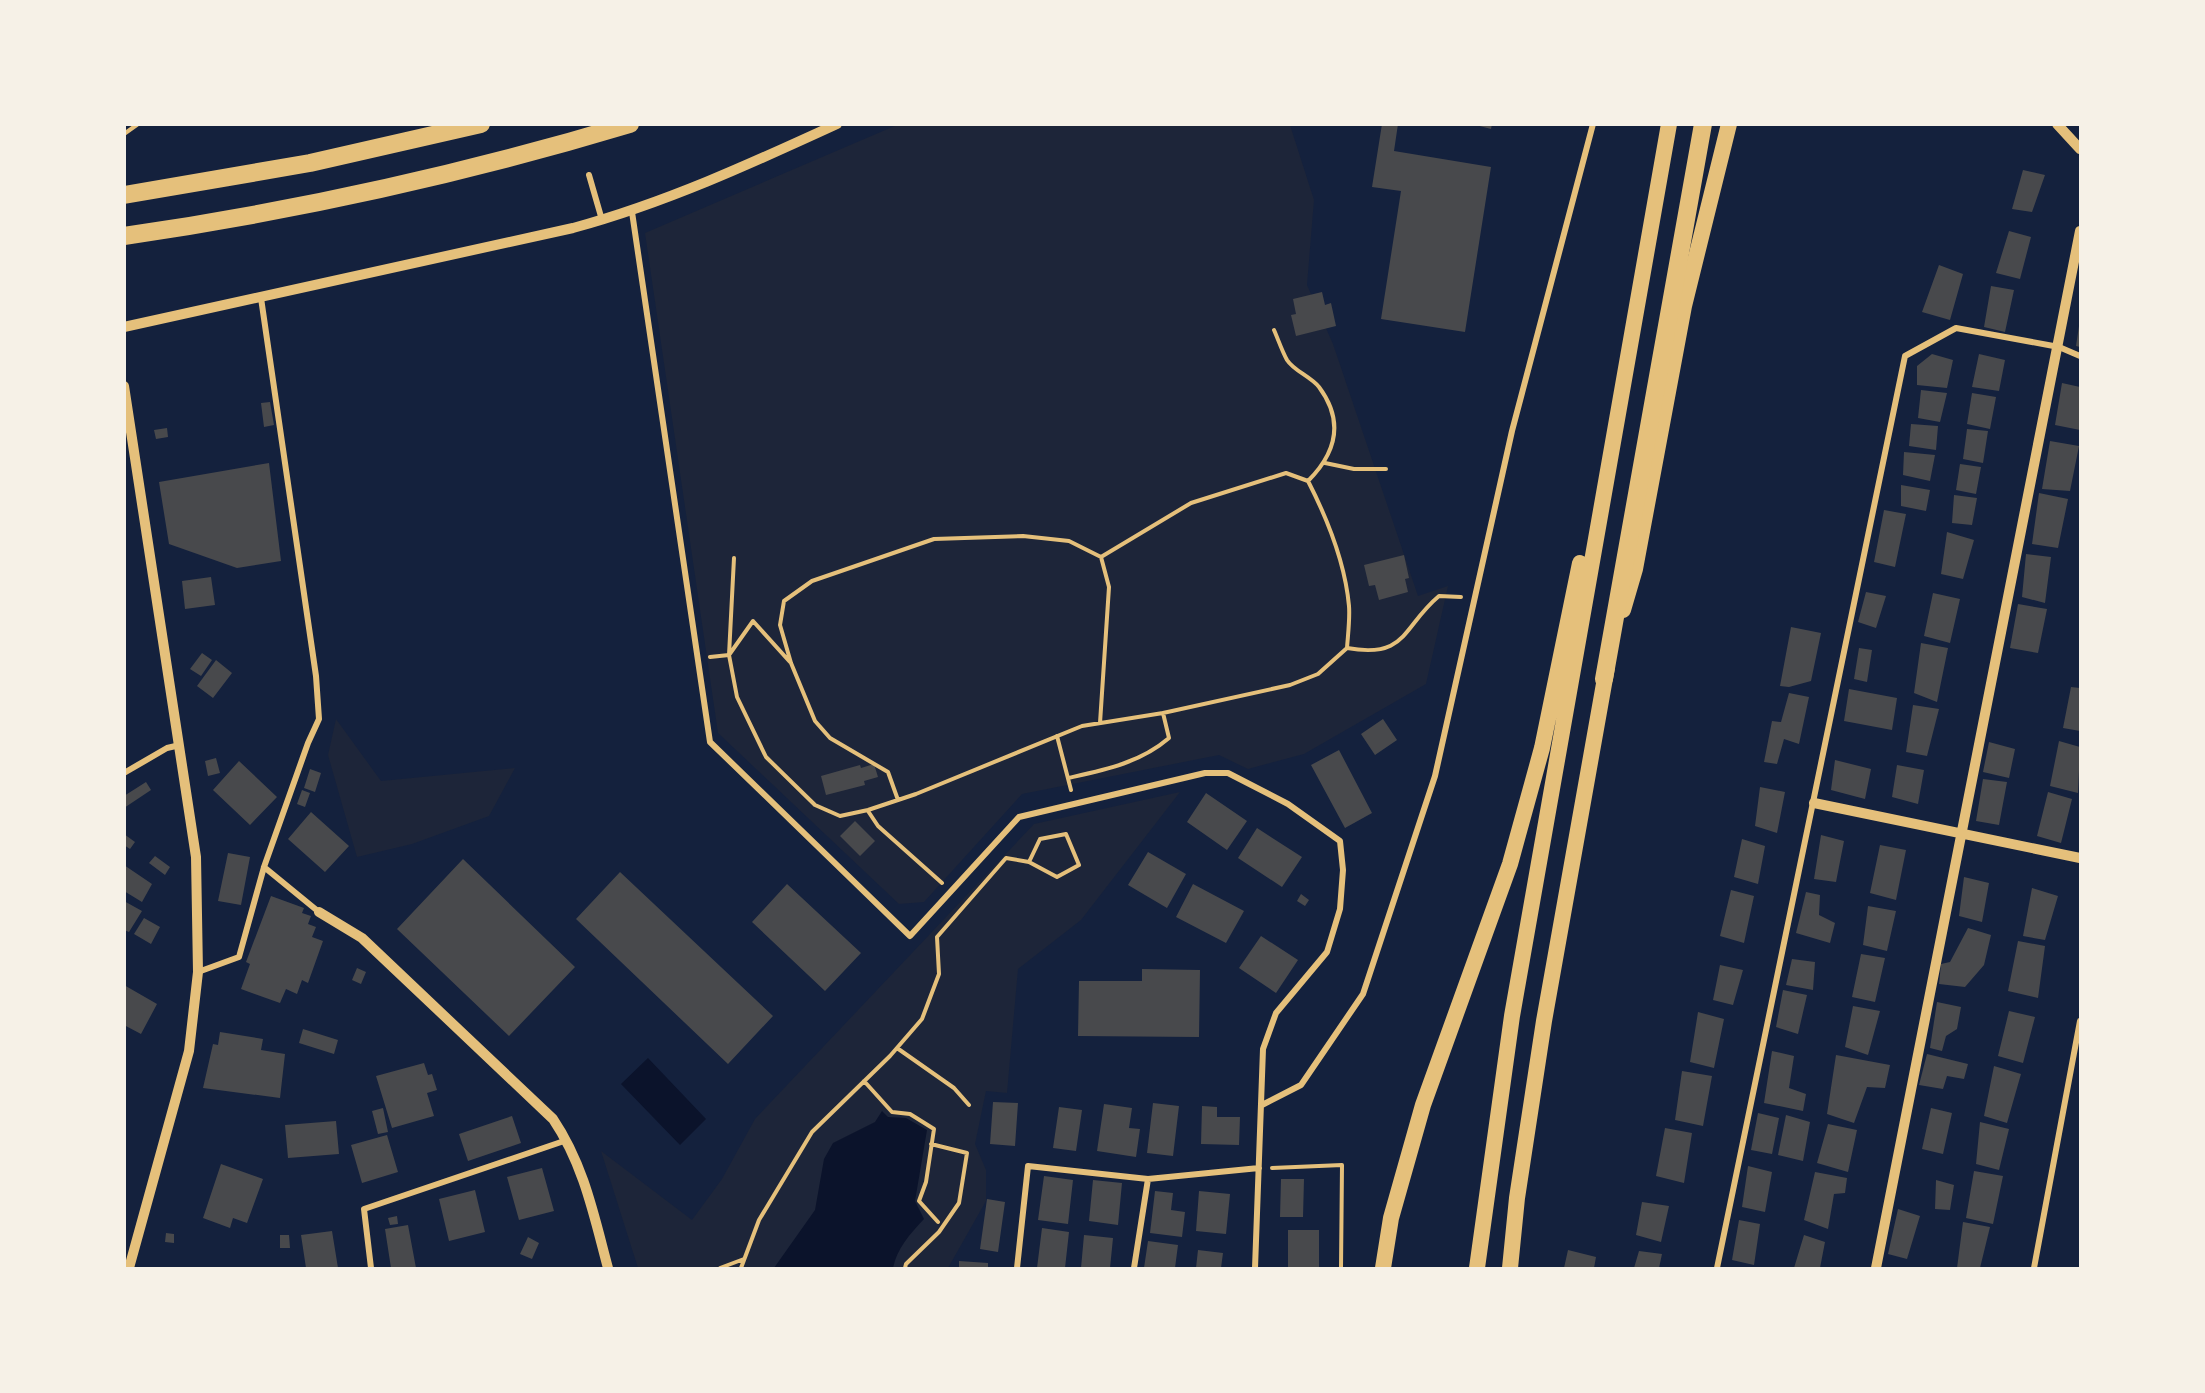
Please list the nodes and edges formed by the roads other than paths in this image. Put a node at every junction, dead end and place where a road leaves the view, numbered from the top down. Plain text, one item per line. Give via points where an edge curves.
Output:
1 (482, 124) edge
2 (630, 124) edge
3 (837, 124) edge
4 (1593, 124) edge
5 (1669, 124) edge
6 (1703, 124) edge
7 (1729, 124) edge
8 (2057, 124) edge
9 (2080, 149) edge
10 (589, 175) dead end
11 (124, 195) edge
12 (632, 212) junction
13 (602, 221) junction
14 (2080, 231) edge
15 (124, 236) edge
16 (1648, 241) junction
17 (261, 298) junction
18 (124, 327) edge
19 (2059, 347) junction
20 (2080, 356) edge
21 (124, 386) edge
22 (1604, 679) junction
23 (180, 745) junction
24 (124, 772) edge
25 (1814, 803) junction
26 (1961, 834) junction
27 (2080, 858) edge
28 (264, 867) junction
29 (319, 912) joint
30 (198, 972) junction
31 (2080, 1021) edge
32 (1262, 1104) junction
33 (567, 1140) junction
34 (1259, 1168) junction
35 (1148, 1179) junction
36 (129, 1269) edge
37 (371, 1269) edge
38 (608, 1269) edge
39 (1017, 1269) edge
40 (1134, 1269) edge
41 (1255, 1269) edge
42 (1383, 1269) edge
43 (1477, 1269) edge
44 (1510, 1269) edge
45 (1717, 1269) edge
46 (1876, 1269) edge
47 (2034, 1269) edge

1 - 11 highway via 332,159
2 - 15 highway via 431,178 219,223
3 - 12 street
4 - 32 street via 1512,431 1435,776 1363,994 1301,1085
5 - 16 highway
6 - 22 highway
7 - 22 highway via 1684,306 1635,569
8 - 9 street
10 - 13 street
12 - 13 street
12 - 32 street via 710,742 910,936 1019,817 1205,773 1228,772 1288,804 1340,841 1340,909 1327,952 1276,1013 1263,1048
13 - 17 street
14 - 19 street
16 - 42 highway via 1619,363 1542,748 1510,864 1422,1105 1391,1218
16 - 43 highway via 1512,1017
17 - 18 street
17 - 28 street via 319,719
19 - 20 street
19 - 25 street via 1956,328 1905,356
19 - 26 street
21 - 23 street
22 - 44 highway via 1544,1021
23 - 24 street
23 - 30 street via 196,857
25 - 26 street
25 - 45 street
26 - 27 street
26 - 46 street
28 - 29 street
28 - 30 street via 239,957
29 - 33 street via 362,938 524,1090 553,1119
30 - 36 street via 189,1051
31 - 47 street
32 - 34 street
33 - 37 street via 364,1209
33 - 38 street via 582,1172
34 - 35 street
34 - 41 street
35 - 39 street via 1028,1166
35 - 40 street

